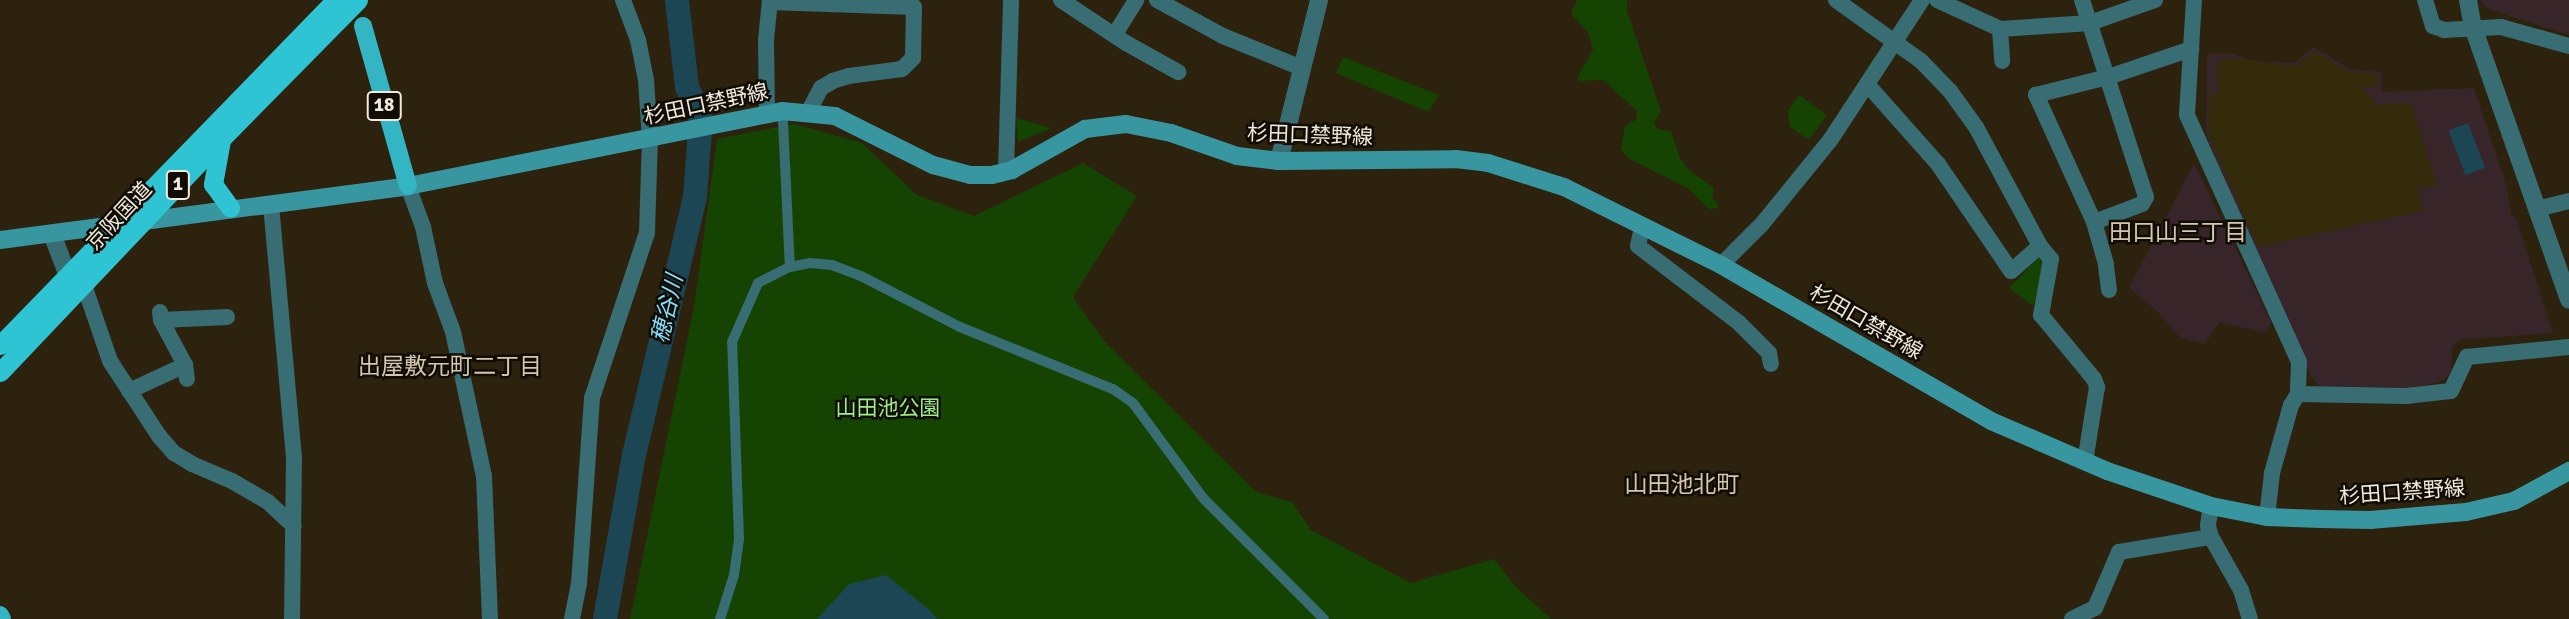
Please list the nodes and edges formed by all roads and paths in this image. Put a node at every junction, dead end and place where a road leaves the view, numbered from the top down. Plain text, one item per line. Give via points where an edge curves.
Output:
1 (336, 0) edge
2 (358, 0) edge
3 (623, 0) edge
4 (1012, 0) edge
5 (1061, 0) edge
6 (1136, 0) edge
7 (1157, 0) edge
8 (1318, 0) edge
9 (1836, 0) edge
10 (1922, 0) edge
11 (1937, 0) edge
12 (2082, 0) edge
13 (2155, 0) edge
14 (2194, 0) edge
15 (2425, 0) edge
16 (2468, 0) edge
17 (770, 1) edge
18 (2090, 23) junction
19 (363, 26) dead end
20 (2473, 27) junction
21 (2000, 29) junction
22 (1115, 34) junction
23 (1896, 41) junction
24 (2569, 46) edge
25 (2191, 49) junction
26 (2002, 61) dead end
27 (1302, 68) junction
28 (1178, 72) dead end
29 (2108, 77) junction
30 (1867, 84) junction
31 (809, 111) junction
32 (768, 117) junction
33 (658, 138) junction
34 (221, 139) junction
35 (1279, 160) junction
36 (1006, 171) junction
37 (408, 186) junction
38 (2569, 201) edge
39 (271, 205) junction
40 (230, 207) junction
41 (2537, 209) junction
42 (144, 221) junction
43 (2094, 222) junction
44 (117, 226) junction
45 (1642, 228) junction
46 (52, 234) junction
47 (0, 240) edge
48 (2040, 246) junction
49 (1721, 265) junction
50 (790, 267) junction
51 (76, 281) junction
52 (2109, 290) dead end
53 (2569, 300) edge
54 (219, 322) dead end
55 (0, 345) edge
56 (2569, 347) edge
57 (1771, 364) dead end
58 (0, 372) edge
59 (129, 391) junction
60 (2298, 394) junction
61 (2085, 462) junction
62 (2569, 471) edge
63 (2211, 506) junction
64 (2267, 517) junction
65 (294, 526) junction
66 (2211, 537) junction
67 (292, 619) edge
68 (490, 619) edge
69 (572, 619) edge
70 (720, 619) edge
71 (1324, 619) edge
72 (2071, 619) edge
73 (2250, 619) edge

1 - 44 highway, 京阪国道 / 1
2 - 34 highway, 京阪国道 / 1
3 - 33 street via 643,60
4 - 36 street
5 - 22 street
6 - 22 street
7 - 27 street via 1223,36
8 - 27 street
9 - 23 street
10 - 23 street
11 - 21 street
12 - 18 street
13 - 18 street
14 - 25 street
15 - 20 street via 2433,26 2444,30
16 - 20 street
17 - 31 street via 914,6 913,58 902,69 833,81 821,88
17 - 32 street
18 - 21 street
18 - 29 street
19 - 37 main road, 18
20 - 24 street via 2501,27
20 - 41 street
21 - 26 street
22 - 28 street
23 - 30 street
23 - 48 street via 1950,91 1976,127
25 - 29 street
25 - 60 street via 2187,115 2299,362
27 - 35 street
29 - 43 street via 2146,197 2142,204
29 - 43 street via 2036,95
30 - 48 street via 1938,164 2011,271
30 - 49 street via 1794,186
31 - 32 main road, 杉田口禁野線
31 - 36 main road, 杉田口禁野線 via 835,116 933,165 970,175
32 - 33 main road, 杉田口禁野線
32 - 50 street
33 - 37 main road, 杉田口禁野線
33 - 69 street via 647,233 592,398 579,584
34 - 40 highway via 213,184
34 - 42 highway, 京阪国道 / 1
35 - 36 main road, 杉田口禁野線 via 1237,156 1171,133 1126,124 1085,129
35 - 45 main road, 杉田口禁野線 via 1456,159 1488,163 1564,187
37 - 39 main road, 杉田口禁野線
37 - 68 street via 453,332 484,476
38 - 41 street
39 - 40 main road, 杉田口禁野線
39 - 65 street via 293,457
40 - 42 main road, 杉田口禁野線
41 - 53 street
42 - 44 main road, 杉田口禁野線
42 - 51 highway, 京阪国道 / 1
43 - 52 street
44 - 46 main road, 杉田口禁野線
44 - 51 highway, 京阪国道 / 1
45 - 49 main road, 杉田口禁野線
45 - 57 street via 1637,246 1740,323 1769,353
46 - 47 main road, 杉田口禁野線
46 - 51 street
48 - 61 street via 2051,259 2041,315 2097,387
49 - 61 main road, 杉田口禁野線 via 1991,421
50 - 70 street via 758,283 732,342 739,538 734,575
50 - 71 street via 832,265 862,276 960,327 1113,389 1133,402 1203,498
51 - 55 highway, 京阪国道 / 1
51 - 58 highway, 京阪国道 / 1
51 - 59 street via 110,361
54 - 59 street via 161,316 186,372
56 - 60 street via 2467,357 2451,391 2406,396
59 - 65 street via 174,453 268,502
60 - 64 street via 2274,463
61 - 63 main road, 杉田口禁野線
62 - 64 main road, 杉田口禁野線 via 2514,501 2466,512 2370,520
63 - 64 main road, 杉田口禁野線
63 - 66 street
65 - 67 street
66 - 72 street via 2119,552 2095,608
66 - 73 street via 2241,590

